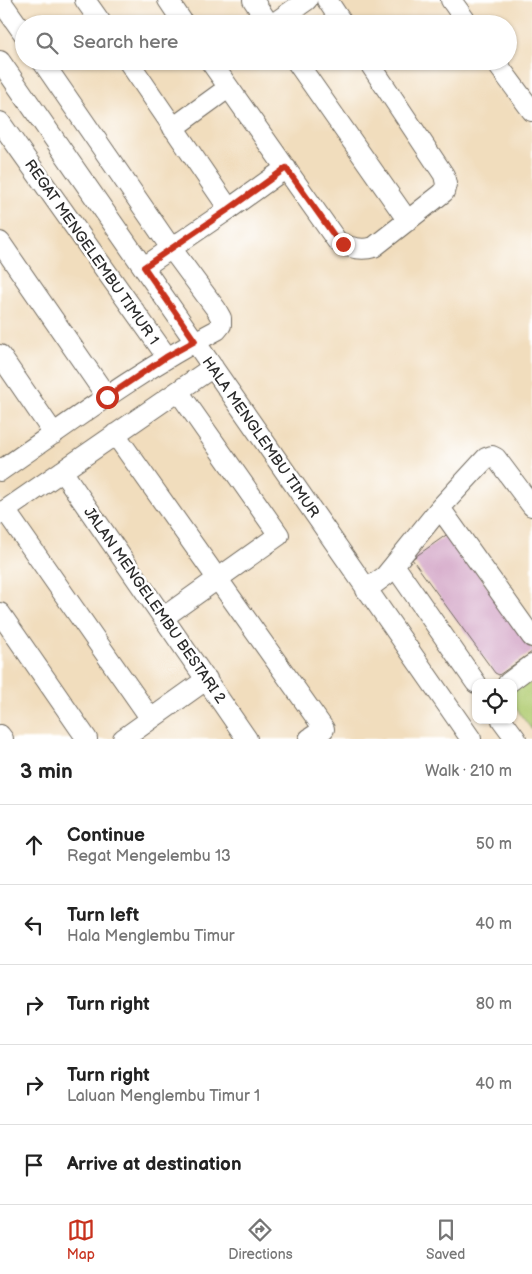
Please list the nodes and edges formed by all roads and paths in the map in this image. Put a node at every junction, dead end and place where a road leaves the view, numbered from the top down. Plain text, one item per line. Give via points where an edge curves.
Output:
1 (0, 0) edge
2 (85, 0) edge
3 (168, 0) edge
4 (253, 0) edge
5 (307, 0) edge
6 (327, 0) edge
7 (451, 0) edge
8 (96, 15) edge
9 (178, 15) edge
10 (264, 15) edge
11 (284, 15) edge
12 (337, 15) edge
13 (462, 15) edge
14 (15, 21) edge
15 (0, 61) edge
16 (48, 70) edge
17 (134, 70) edge
18 (216, 70) edge
19 (302, 70) edge
20 (374, 70) edge
21 (502, 70) edge
22 (228, 88) junction
23 (532, 111) edge
24 (0, 122) edge
25 (174, 128) junction
26 (286, 168) junction
27 (229, 209) junction
28 (408, 220) junction
29 (0, 242) edge
30 (171, 248) junction
31 (144, 267) junction
32 (195, 341) junction
33 (0, 355) edge
34 (166, 357) junction
35 (212, 367) junction
36 (178, 391) junction
37 (107, 397) junction
38 (54, 434) junction
39 (115, 434) junction
40 (0, 471) edge
41 (62, 471) junction
42 (532, 506) edge
43 (440, 508) junction
44 (2, 512) edge
45 (394, 566) junction
46 (217, 579) junction
47 (366, 590) junction
48 (0, 613) edge
49 (164, 617) junction
50 (532, 637) edge
51 (532, 665) edge
52 (206, 679) junction
53 (473, 679) edge
54 (513, 679) edge
55 (151, 719) junction
56 (505, 724) edge
57 (0, 735) edge
58 (3, 739) edge
59 (87, 739) edge
60 (123, 739) edge
61 (248, 739) edge
62 (309, 739) edge
63 (471, 739) edge
64 (516, 739) edge

1 - 14 street
2 - 8 street
3 - 9 street
4 - 10 street
5 - 11 street
6 - 12 street
7 - 13 street
15 - 31 street, HALA MENGLEMBU TIMUR
16 - 30 street
17 - 25 street
18 - 22 street
19 - 28 street
20 - 28 street via 444,175 444,192
21 - 23 street
22 - 25 street
22 - 26 street
24 - 34 street, REGAT MENGELEMBU TIMUR 1
25 - 27 street
26 - 27 street
26 - 28 street via 343,244 366,250 374,248
27 - 30 street
29 - 37 street
30 - 31 street
30 - 32 street via 221,318 221,325 216,330
31 - 32 street, HALA MENGLEMBU TIMUR
32 - 34 street
32 - 35 street, HALA MENGLEMBU TIMUR
33 - 38 street
34 - 37 street
35 - 36 street
35 - 47 street, HALA MENGLEMBU TIMUR
36 - 39 street
36 - 46 street via 279,535
37 - 38 street
38 - 40 street
39 - 41 street
39 - 46 street
41 - 44 street
41 - 49 street, JALAN MENGELEMBU BESTARI 2
42 - 43 street via 492,456 486,458
43 - 45 street
43 - 50 street
44 - 55 street
45 - 47 street
45 - 53 street
46 - 49 street
46 - 62 street via 324,729
47 - 63 street, HALA MENGLEMBU TIMUR
48 - 59 street
49 - 52 street, JALAN MENGELEMBU BESTARI 2
51 - 54 street
52 - 55 street
52 - 61 street, JALAN MENGELEMBU BESTARI 2
55 - 60 street
56 - 64 street
57 - 58 street

